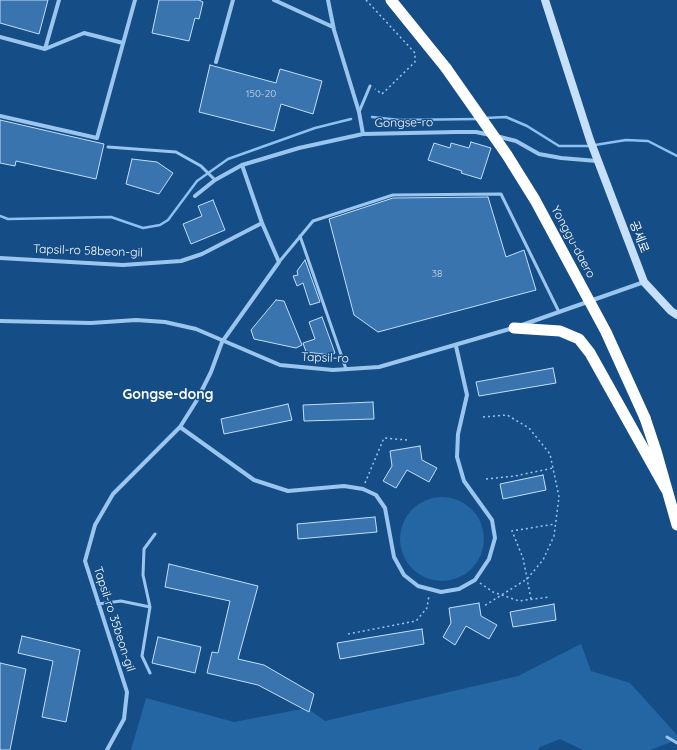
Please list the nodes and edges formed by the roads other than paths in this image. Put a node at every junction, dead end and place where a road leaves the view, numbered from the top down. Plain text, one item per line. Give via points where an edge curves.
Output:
1 (58, 0) edge
2 (135, 0) edge
3 (233, 0) edge
4 (274, 0) edge
5 (328, 0) edge
6 (391, 0) edge
7 (545, 0) edge
8 (333, 27) junction
9 (0, 37) edge
10 (123, 43) junction
11 (45, 49) junction
12 (216, 62) dead end
13 (371, 88) road end
14 (358, 112) junction
15 (0, 116) edge
16 (363, 134) junction
17 (108, 147) dead end
18 (597, 159) junction
19 (242, 165) junction
20 (215, 180) junction
21 (195, 196) dead end
22 (262, 223) junction
23 (300, 236) junction
24 (0, 258) edge
25 (279, 262) junction
26 (644, 282) junction
27 (559, 312) junction
28 (677, 315) edge
29 (0, 321) edge
30 (514, 328) junction
31 (222, 342) junction
32 (456, 346) junction
33 (346, 369) junction
34 (180, 427) junction
35 (666, 489) junction
36 (677, 525) edge
37 (154, 534) dead end
38 (98, 604) junction
39 (150, 607) junction
40 (150, 673) dead end
41 (667, 737) dead end
42 (677, 743) edge
43 (107, 750) edge

1 - 11 street
2 - 10 street
3 - 12 street
4 - 8 street
5 - 8 street
6 - 35 highway, Yonggu-daero, bridge via 446,68 536,200 606,332 644,418
7 - 18 street, 공세로
8 - 14 street
9 - 11 street
10 - 11 street via 84,33
10 - 15 street via 97,138
13 - 14 lane
14 - 16 street
16 - 18 street, Gongse-ro via 476,132 508,139 547,156
16 - 19 street, Gongse-ro via 299,148
17 - 20 lane via 176,152 201,166
18 - 26 street, 공세로
19 - 20 street, Gongse-ro
19 - 22 street
20 - 21 street, Gongse-ro
22 - 24 street, Tapsil-ro 58beon-gil via 202,254 181,261 123,265
22 - 25 street
23 - 25 lane
23 - 27 lane via 313,221 393,195 502,194
23 - 33 lane
25 - 31 street, Tapsil-ro 35beon-gil
26 - 27 street, Tapsil-ro
26 - 28 street, 공세로
27 - 30 street, Tapsil-ro
29 - 31 street, Tapsil-ro via 164,322 196,330
30 - 32 street, Tapsil-ro
30 - 35 highway via 560,331 578,339 590,353
31 - 33 street, Tapsil-ro via 280,365
31 - 34 street, Tapsil-ro 35beon-gil via 201,393
32 - 33 street, Tapsil-ro via 379,366
32 - 34 street via 467,395 458,434 457,457 464,481 492,520 495,538 489,559 475,580 459,589 441,592 418,586 404,575 394,557 385,508 376,495 363,489 344,486 288,491 267,485 254,480
34 - 38 street, Tapsil-ro 35beon-gil via 114,494 94,525 85,561
35 - 36 highway, Yonggu-daero
37 - 39 lane via 144,549 142,575
38 - 39 lane via 121,601
38 - 43 street, Tapsil-ro 35beon-gil via 127,692 124,719
39 - 40 lane via 142,656
41 - 42 lane

